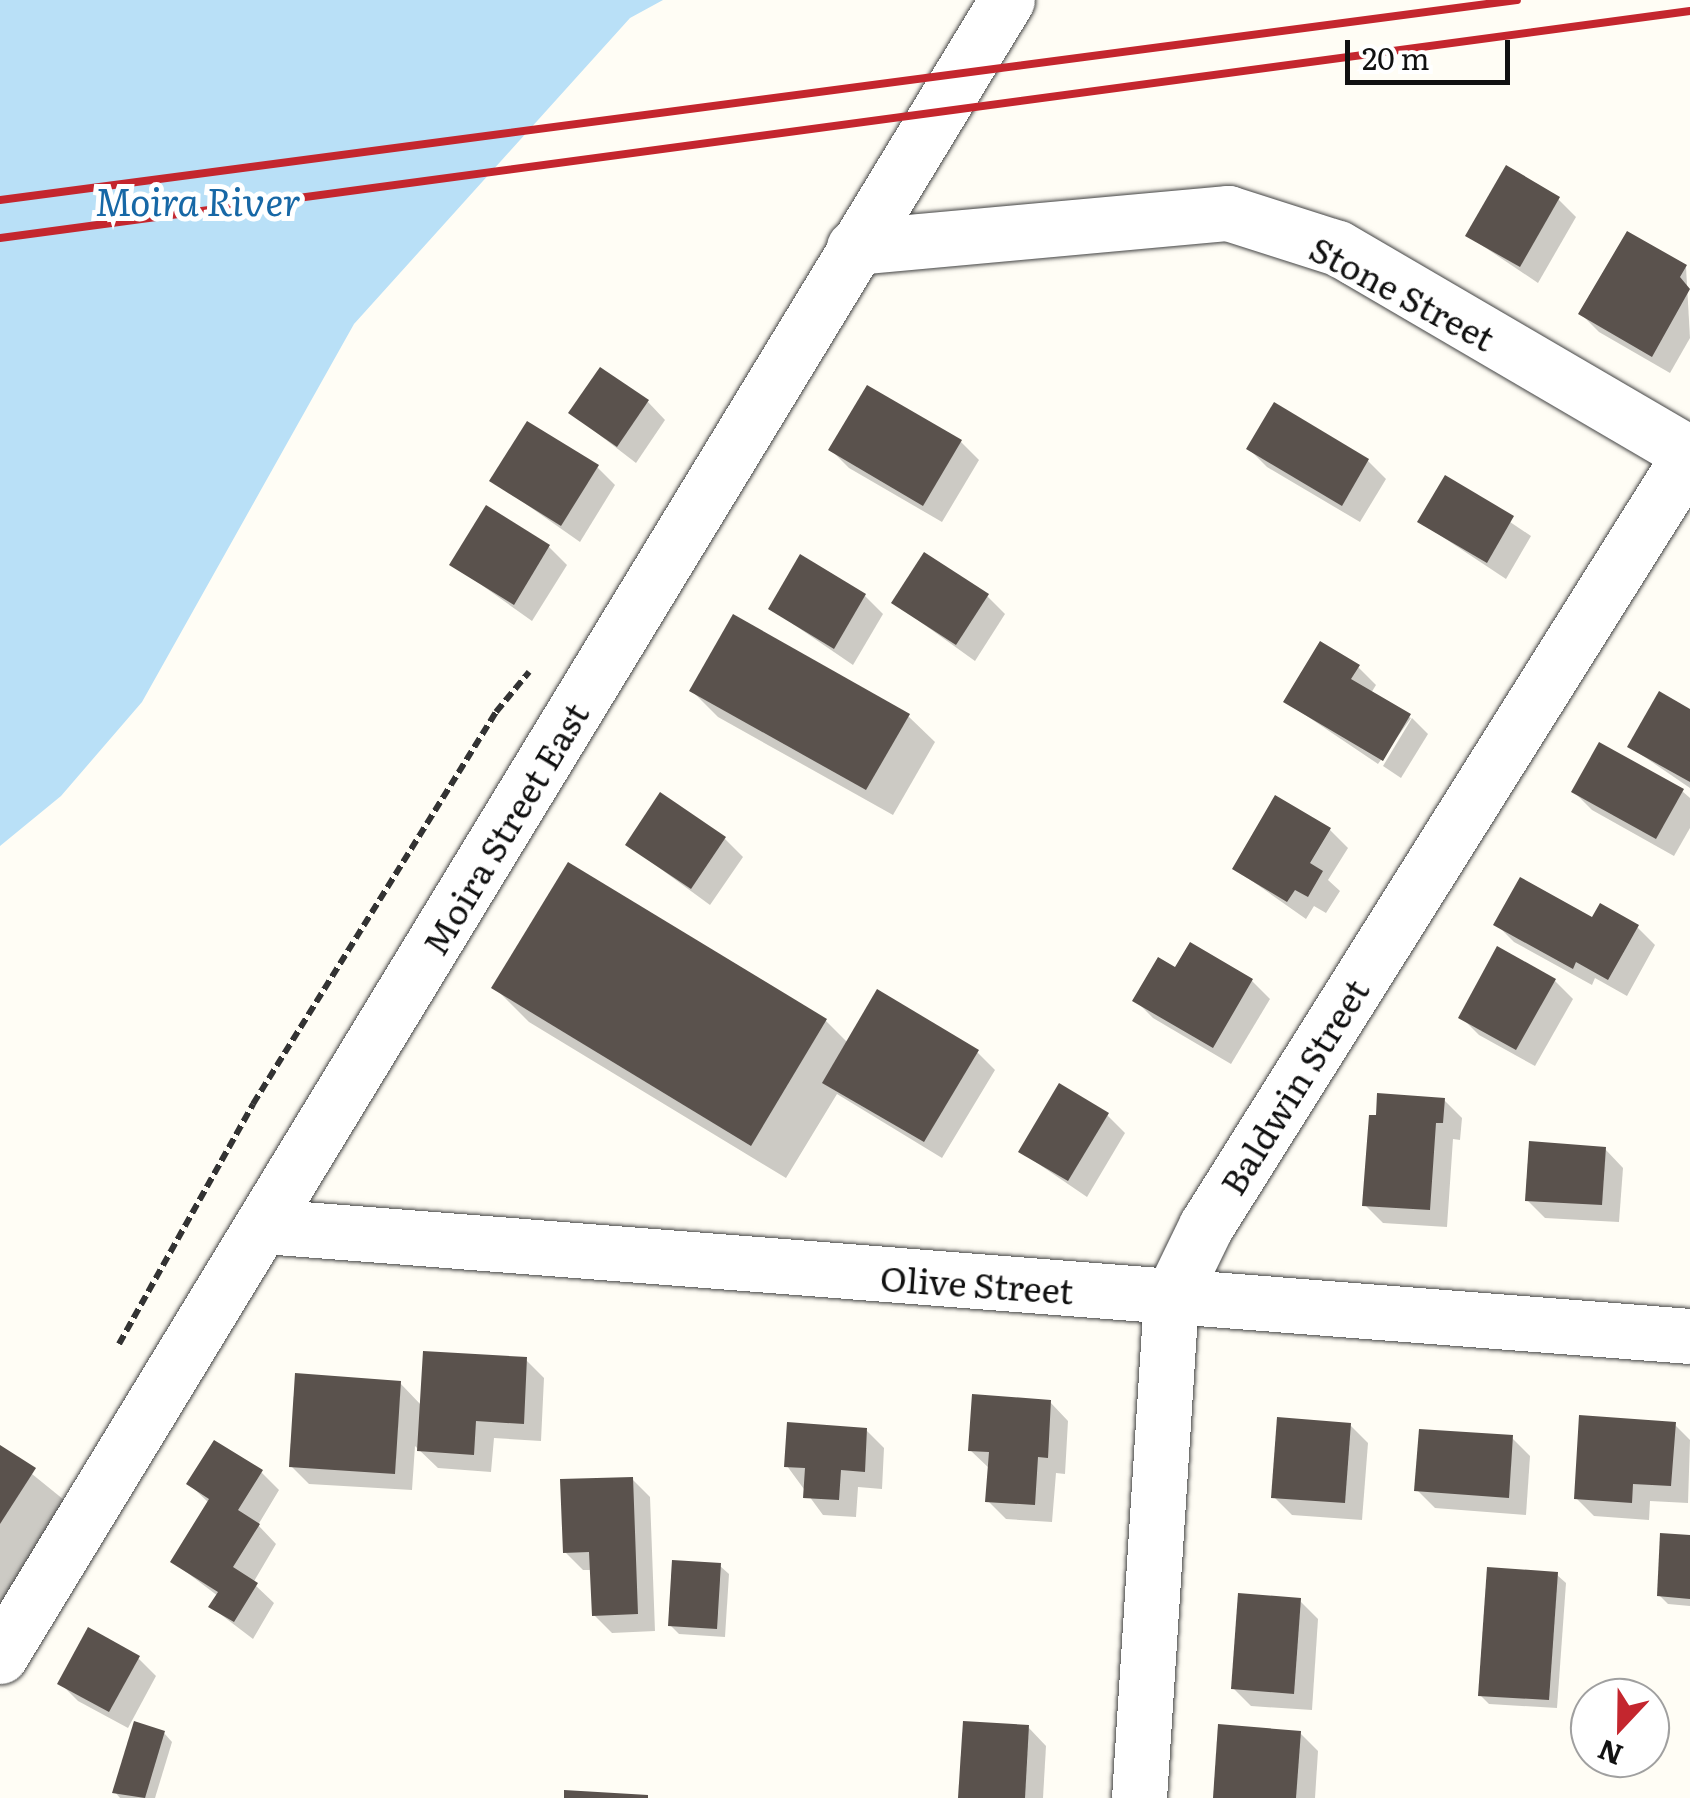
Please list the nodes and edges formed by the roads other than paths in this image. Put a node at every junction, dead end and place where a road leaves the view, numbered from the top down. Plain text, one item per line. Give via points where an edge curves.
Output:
1 (1007, 0) edge
2 (854, 247) junction
3 (1690, 454) edge
4 (264, 1226) junction
5 (1171, 1298) junction
6 (1690, 1336) edge
7 (0, 1656) edge
8 (1139, 1798) edge

1 - 2 street, Moira Street East
2 - 3 street, Stone Street via 1228,213 1338,248
2 - 4 street, Moira Street East
3 - 5 street, Baldwin Street via 1206,1226
4 - 5 street, Olive Street
4 - 7 street, Moira Street East
5 - 6 street, Olive Street
5 - 8 street, Baldwin Street

